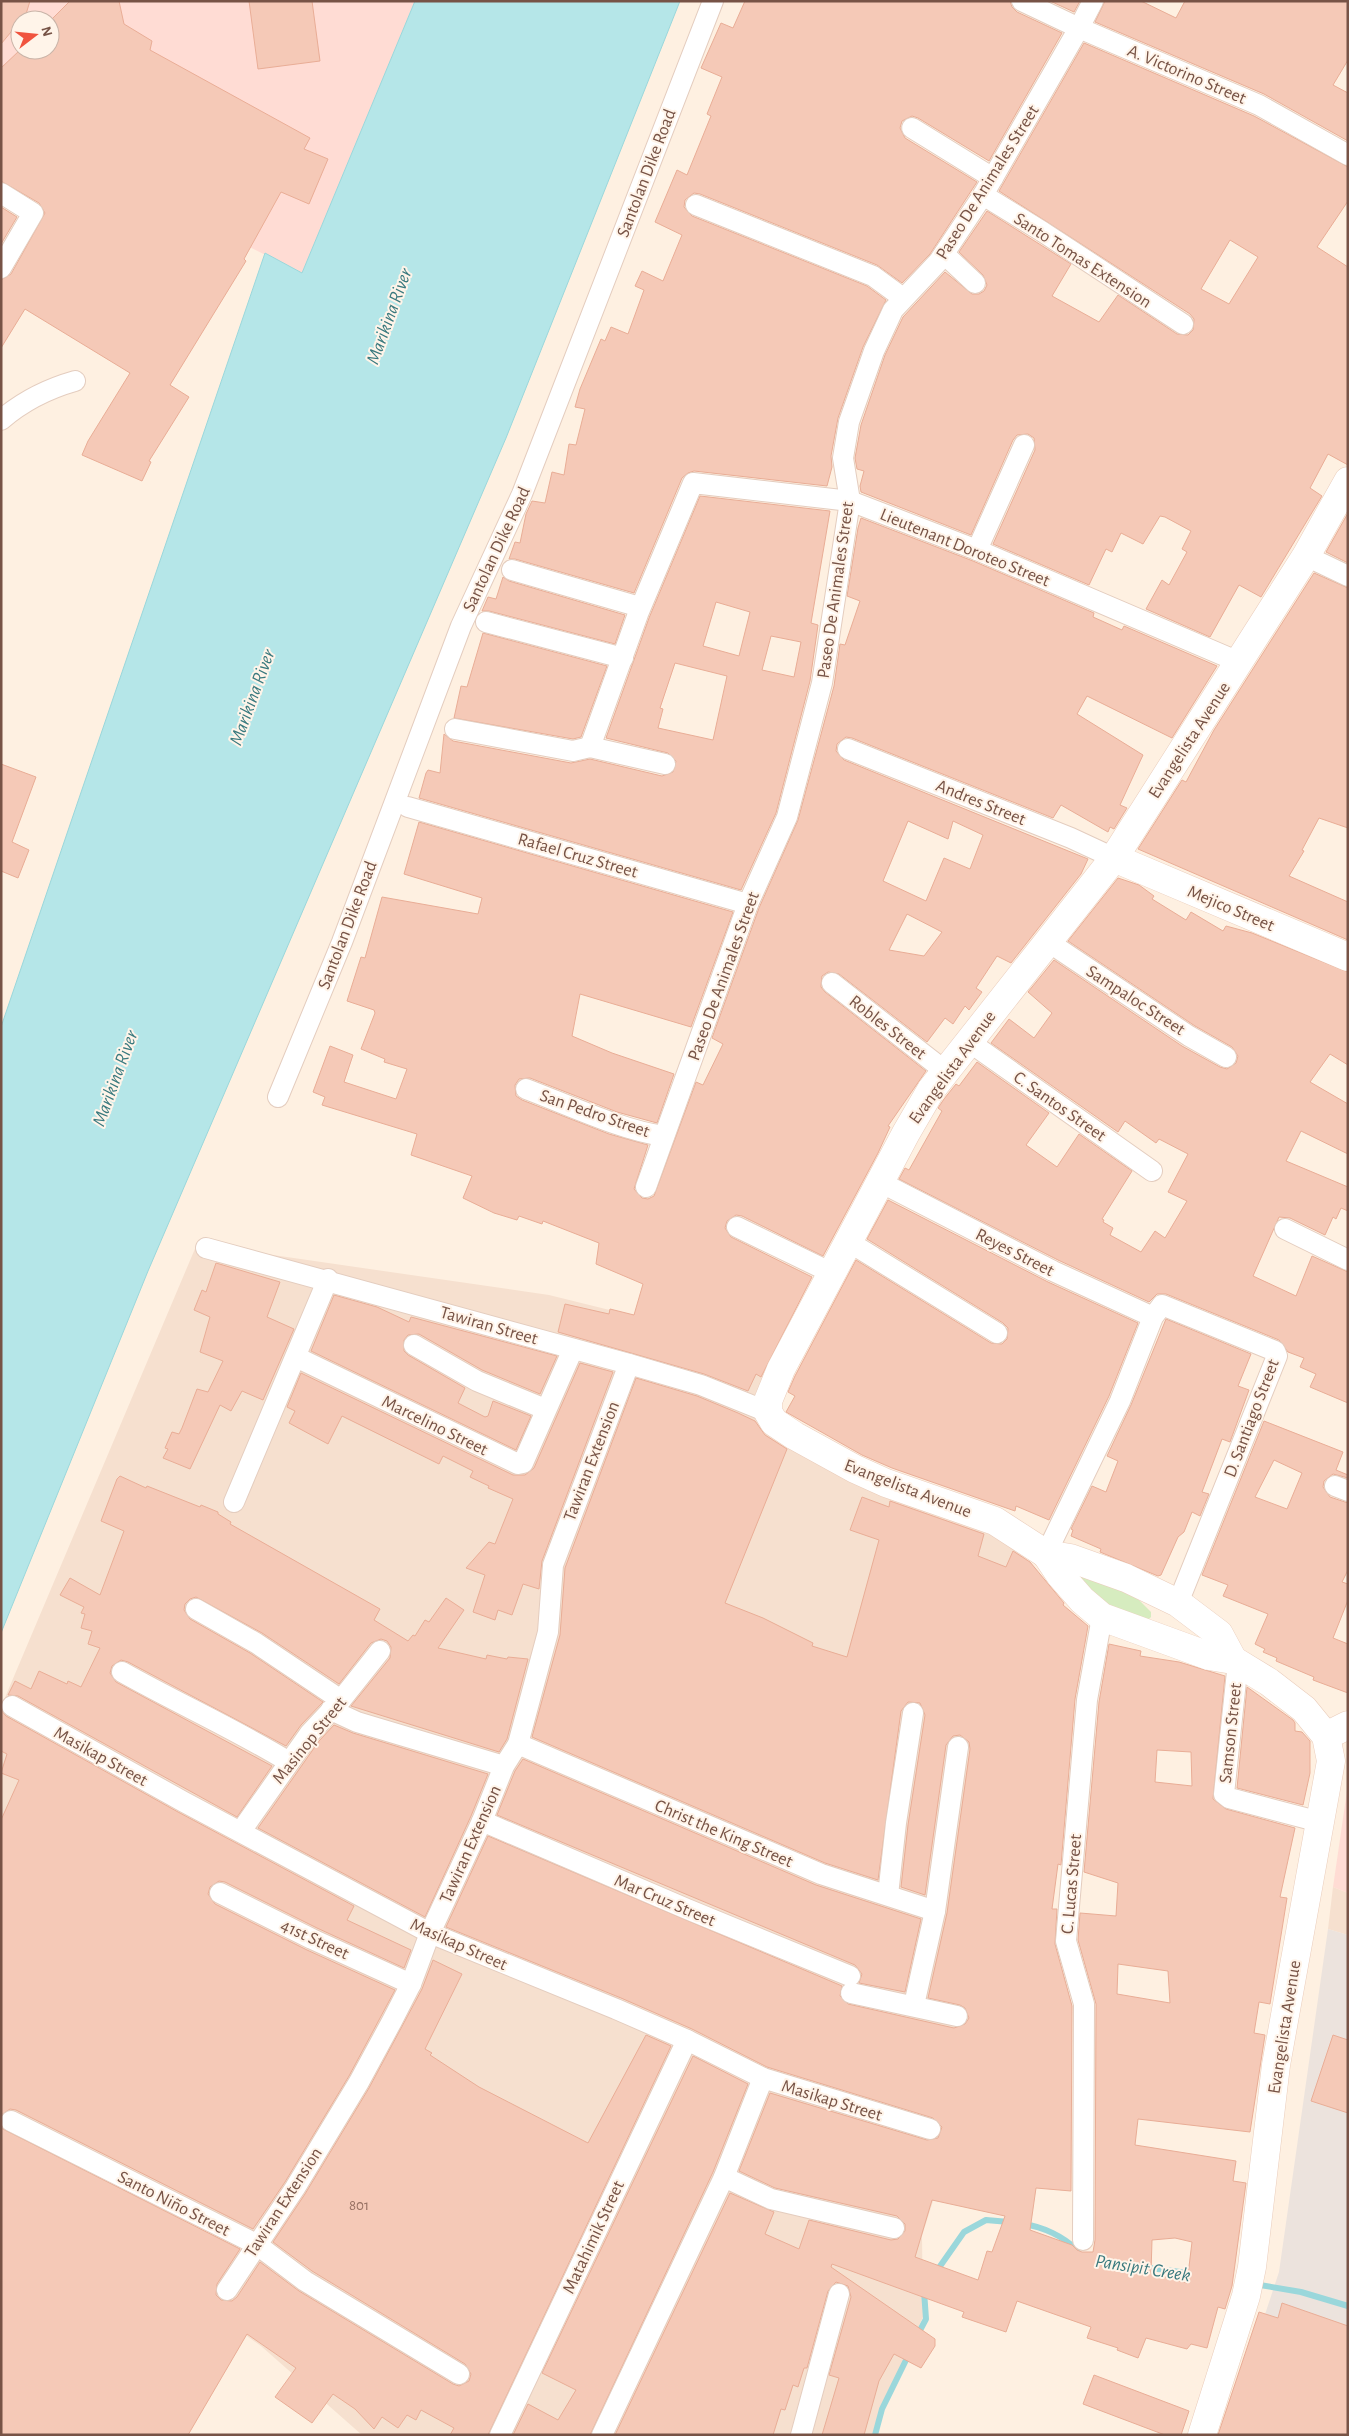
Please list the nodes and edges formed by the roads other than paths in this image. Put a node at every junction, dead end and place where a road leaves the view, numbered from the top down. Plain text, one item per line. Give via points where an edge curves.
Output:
1 (714, 1) edge
2 (1022, 1) edge
3 (1092, 1) edge
4 (1079, 28) junction
5 (912, 128) dead end
6 (1348, 155) edge
7 (994, 178) junction
8 (1, 193) edge
9 (983, 195) junction
10 (696, 205) dead end
11 (944, 254) junction
12 (1, 268) edge
13 (975, 283) dead end
14 (903, 298) junction
15 (1183, 324) dead end
16 (74, 381) dead end
17 (1, 420) edge
18 (1024, 445) dead end
19 (1348, 481) edge
20 (850, 501) junction
21 (977, 550) junction
22 (1306, 556) junction
23 (512, 570) dead end
24 (1348, 576) edge
25 (640, 608) junction
26 (486, 622) dead end
27 (623, 658) junction
28 (1239, 662) junction
29 (455, 729) dead end
30 (590, 747) junction
31 (848, 749) dead end
32 (665, 764) dead end
33 (408, 807) dead end
34 (1114, 858) junction
35 (748, 904) junction
36 (1047, 941) junction
37 (1348, 957) edge
38 (832, 983) dead end
39 (968, 1041) junction
40 (1226, 1056) dead end
41 (945, 1071) junction
42 (526, 1089) dead end
43 (278, 1097) dead end
44 (664, 1136) junction
45 (1152, 1171) dead end
46 (880, 1182) junction
47 (646, 1187) dead end
48 (737, 1227) dead end
49 (1285, 1229) dead end
50 (849, 1242) junction
51 (206, 1248) dead end
52 (1348, 1260) edge
53 (832, 1273) junction
54 (328, 1280) junction
55 (1153, 1318) junction
56 (997, 1333) dead end
57 (414, 1345) dead end
58 (573, 1349) junction
59 (296, 1357) junction
60 (629, 1364) junction
61 (545, 1409) junction
62 (768, 1412) junction
63 (234, 1502) dead end
64 (1046, 1554) junction
65 (1178, 1603) junction
66 (196, 1609) dead end
67 (1102, 1618) junction
68 (380, 1651) dead end
69 (1225, 1653) junction
70 (122, 1672) dead end
71 (336, 1705) junction
72 (12, 1706) dead end
73 (913, 1713) dead end
74 (1337, 1731) edge
75 (518, 1744) junction
76 (958, 1747) dead end
77 (289, 1762) junction
78 (504, 1766) junction
79 (482, 1821) junction
80 (1320, 1822) junction
81 (241, 1831) junction
82 (220, 1893) dead end
83 (888, 1895) junction
84 (935, 1911) junction
85 (430, 1934) junction
86 (411, 1984) junction
87 (914, 2005) junction
88 (957, 2016) dead end
89 (687, 2040) junction
90 (763, 2078) junction
91 (11, 2122) dead end
92 (930, 2129) dead end
93 (724, 2177) junction
94 (894, 2228) dead end
95 (1083, 2240) dead end
96 (256, 2244) junction
97 (227, 2290) dead end
98 (839, 2294) dead end
99 (460, 2374) dead end
100 (500, 2435) edge
101 (602, 2435) edge
102 (801, 2435) edge
103 (1202, 2435) edge

1 - 43 street, Santolan Dike Road via 522,494 461,626 342,942
2 - 4 street, A. Victorino Street
3 - 4 street, Paseo De Animales Street
4 - 6 street, A. Victorino Street via 1259,105
4 - 7 street, Paseo De Animales Street
5 - 7 street
7 - 9 street, Paseo De Animales Street
8 - 12 street via 33,213
9 - 11 street, Paseo De Animales Street
9 - 15 street, Santo Tomas Extension
10 - 14 street via 873,276
11 - 13 street
11 - 14 street, Paseo De Animales Street
14 - 20 street, Paseo De Animales Street via 883,330 850,422 843,458
16 - 17 street via 48,388
18 - 21 street
19 - 22 street, Evangelista Avenue
20 - 21 street, Lieutenant Doroteo Street
20 - 25 street, Lieutenant Doroteo Street via 693,482
20 - 35 street, Paseo De Animales Street via 822,683 787,817
21 - 28 street, Lieutenant Doroteo Street
22 - 24 street
22 - 28 street, Evangelista Avenue
23 - 25 street
25 - 27 street, Lieutenant Doroteo Street
26 - 27 street
27 - 30 street, Lieutenant Doroteo Street
28 - 34 street, Evangelista Avenue
29 - 30 street via 573,752
30 - 32 street
31 - 34 street, Andres Street
33 - 35 street, Rafael Cruz Street
34 - 36 street, Evangelista Avenue
34 - 37 street, Mejico Street
35 - 44 street, Paseo De Animales Street
36 - 39 street, Evangelista Avenue
36 - 40 street, Sampaloc Street via 1189,1036
38 - 41 street, Robles Street
39 - 41 street, Evangelista Avenue
39 - 45 street, C. Santos Street
41 - 46 street, Evangelista Avenue via 906,1132
42 - 44 street, San Pedro Street via 643,1132
44 - 47 street, Paseo De Animales Street
46 - 50 street, Evangelista Avenue
46 - 55 street, Reyes Street via 1053,1271
48 - 53 street
49 - 52 street
50 - 53 street, Evangelista Avenue
50 - 56 street
51 - 54 street, Tawiran Street
53 - 62 street, Evangelista Avenue via 781,1369 768,1401
54 - 58 street, Tawiran Street
54 - 59 street
55 - 64 street via 1120,1401
55 - 65 street, D. Santiago Street via 1162,1305 1275,1351 1277,1356
57 - 61 street via 477,1381
58 - 60 street, Tawiran Street
58 - 61 street, Marcelino Street
59 - 61 street, Marcelino Street via 518,1464 523,1463
59 - 63 street
60 - 62 street, Tawiran Street via 701,1385
60 - 75 street, Tawiran Extension via 553,1565 548,1632
62 - 64 street, Evangelista Avenue via 774,1422 847,1465 886,1483 995,1521
64 - 65 street, Evangelista Avenue via 1070,1558 1126,1578
64 - 67 street, Evangelista Avenue via 1060,1575
65 - 69 street, Evangelista Avenue
66 - 71 street via 256,1643
67 - 69 street, Evangelista Avenue
67 - 95 street, C. Lucas Street via 1087,1700 1066,1941 1084,2004
68 - 71 street, Masinop Street
69 - 74 street, Evangelista Avenue
69 - 80 street, Samson Street via 1224,1794
70 - 77 street via 248,1737
71 - 77 street, Masinop Street
71 - 78 street via 357,1722
72 - 81 street, Masikap Street
73 - 83 street
74 - 80 street, Evangelista Avenue
75 - 78 street, Tawiran Extension
75 - 83 street, Christ the King Street via 821,1874
76 - 84 street
77 - 81 street, Masinop Street
78 - 79 street, Tawiran Extension
79 - 85 street, Tawiran Extension
79 - 87 street, Mar Cruz Street via 850,1984
80 - 103 street, Evangelista Avenue via 1276,2065 1252,2267 1246,2296
81 - 85 street, Masikap Street
82 - 86 street, 41st Street
83 - 84 street, Christ the King Street
84 - 87 street
85 - 86 street, Tawiran Extension
85 - 89 street, Masikap Street
86 - 96 street, Tawiran Extension via 359,2082 295,2188
87 - 88 street, Mar Cruz Street
89 - 90 street, Masikap Street
89 - 100 street, Matahimik Street
90 - 92 street, Masikap Street
90 - 93 street
91 - 96 street, Santo Niño Street
93 - 94 street via 771,2199
93 - 101 street
96 - 97 street, Tawiran Extension
96 - 99 street, Santo Niño Street via 305,2281
98 - 102 street

